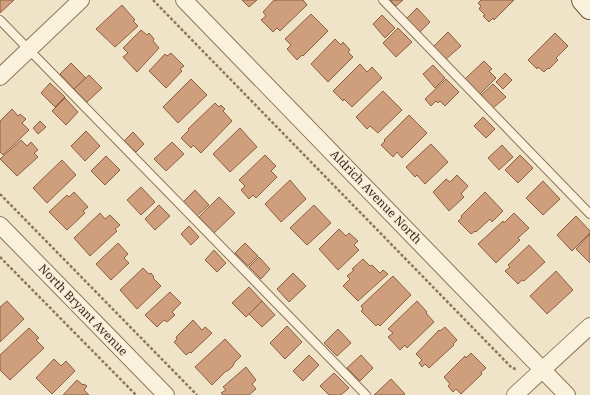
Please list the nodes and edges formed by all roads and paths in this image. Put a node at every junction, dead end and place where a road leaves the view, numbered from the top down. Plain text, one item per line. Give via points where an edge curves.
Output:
1 (81, 0) edge
2 (153, 0) edge
3 (184, 0) edge
4 (383, 0) edge
5 (583, 0) edge
6 (590, 8) edge
7 (0, 20) edge
8 (29, 50) junction
9 (0, 78) edge
10 (0, 194) edge
11 (590, 214) edge
12 (0, 225) edge
13 (0, 257) edge
14 (590, 326) edge
15 (518, 370) dead end
16 (543, 370) junction
17 (136, 395) edge
18 (166, 395) edge
19 (197, 395) edge
20 (366, 395) edge
21 (514, 395) edge
22 (567, 395) edge

1 - 8 street
2 - 15 path via 512,368
3 - 16 street, Aldrich Avenue North
4 - 11 lane
5 - 6 street
7 - 8 lane
8 - 9 street
8 - 20 lane
10 - 19 path
12 - 18 street, North Bryant Avenue
13 - 17 path
14 - 16 street
16 - 21 street
16 - 22 street, Aldrich Avenue North

